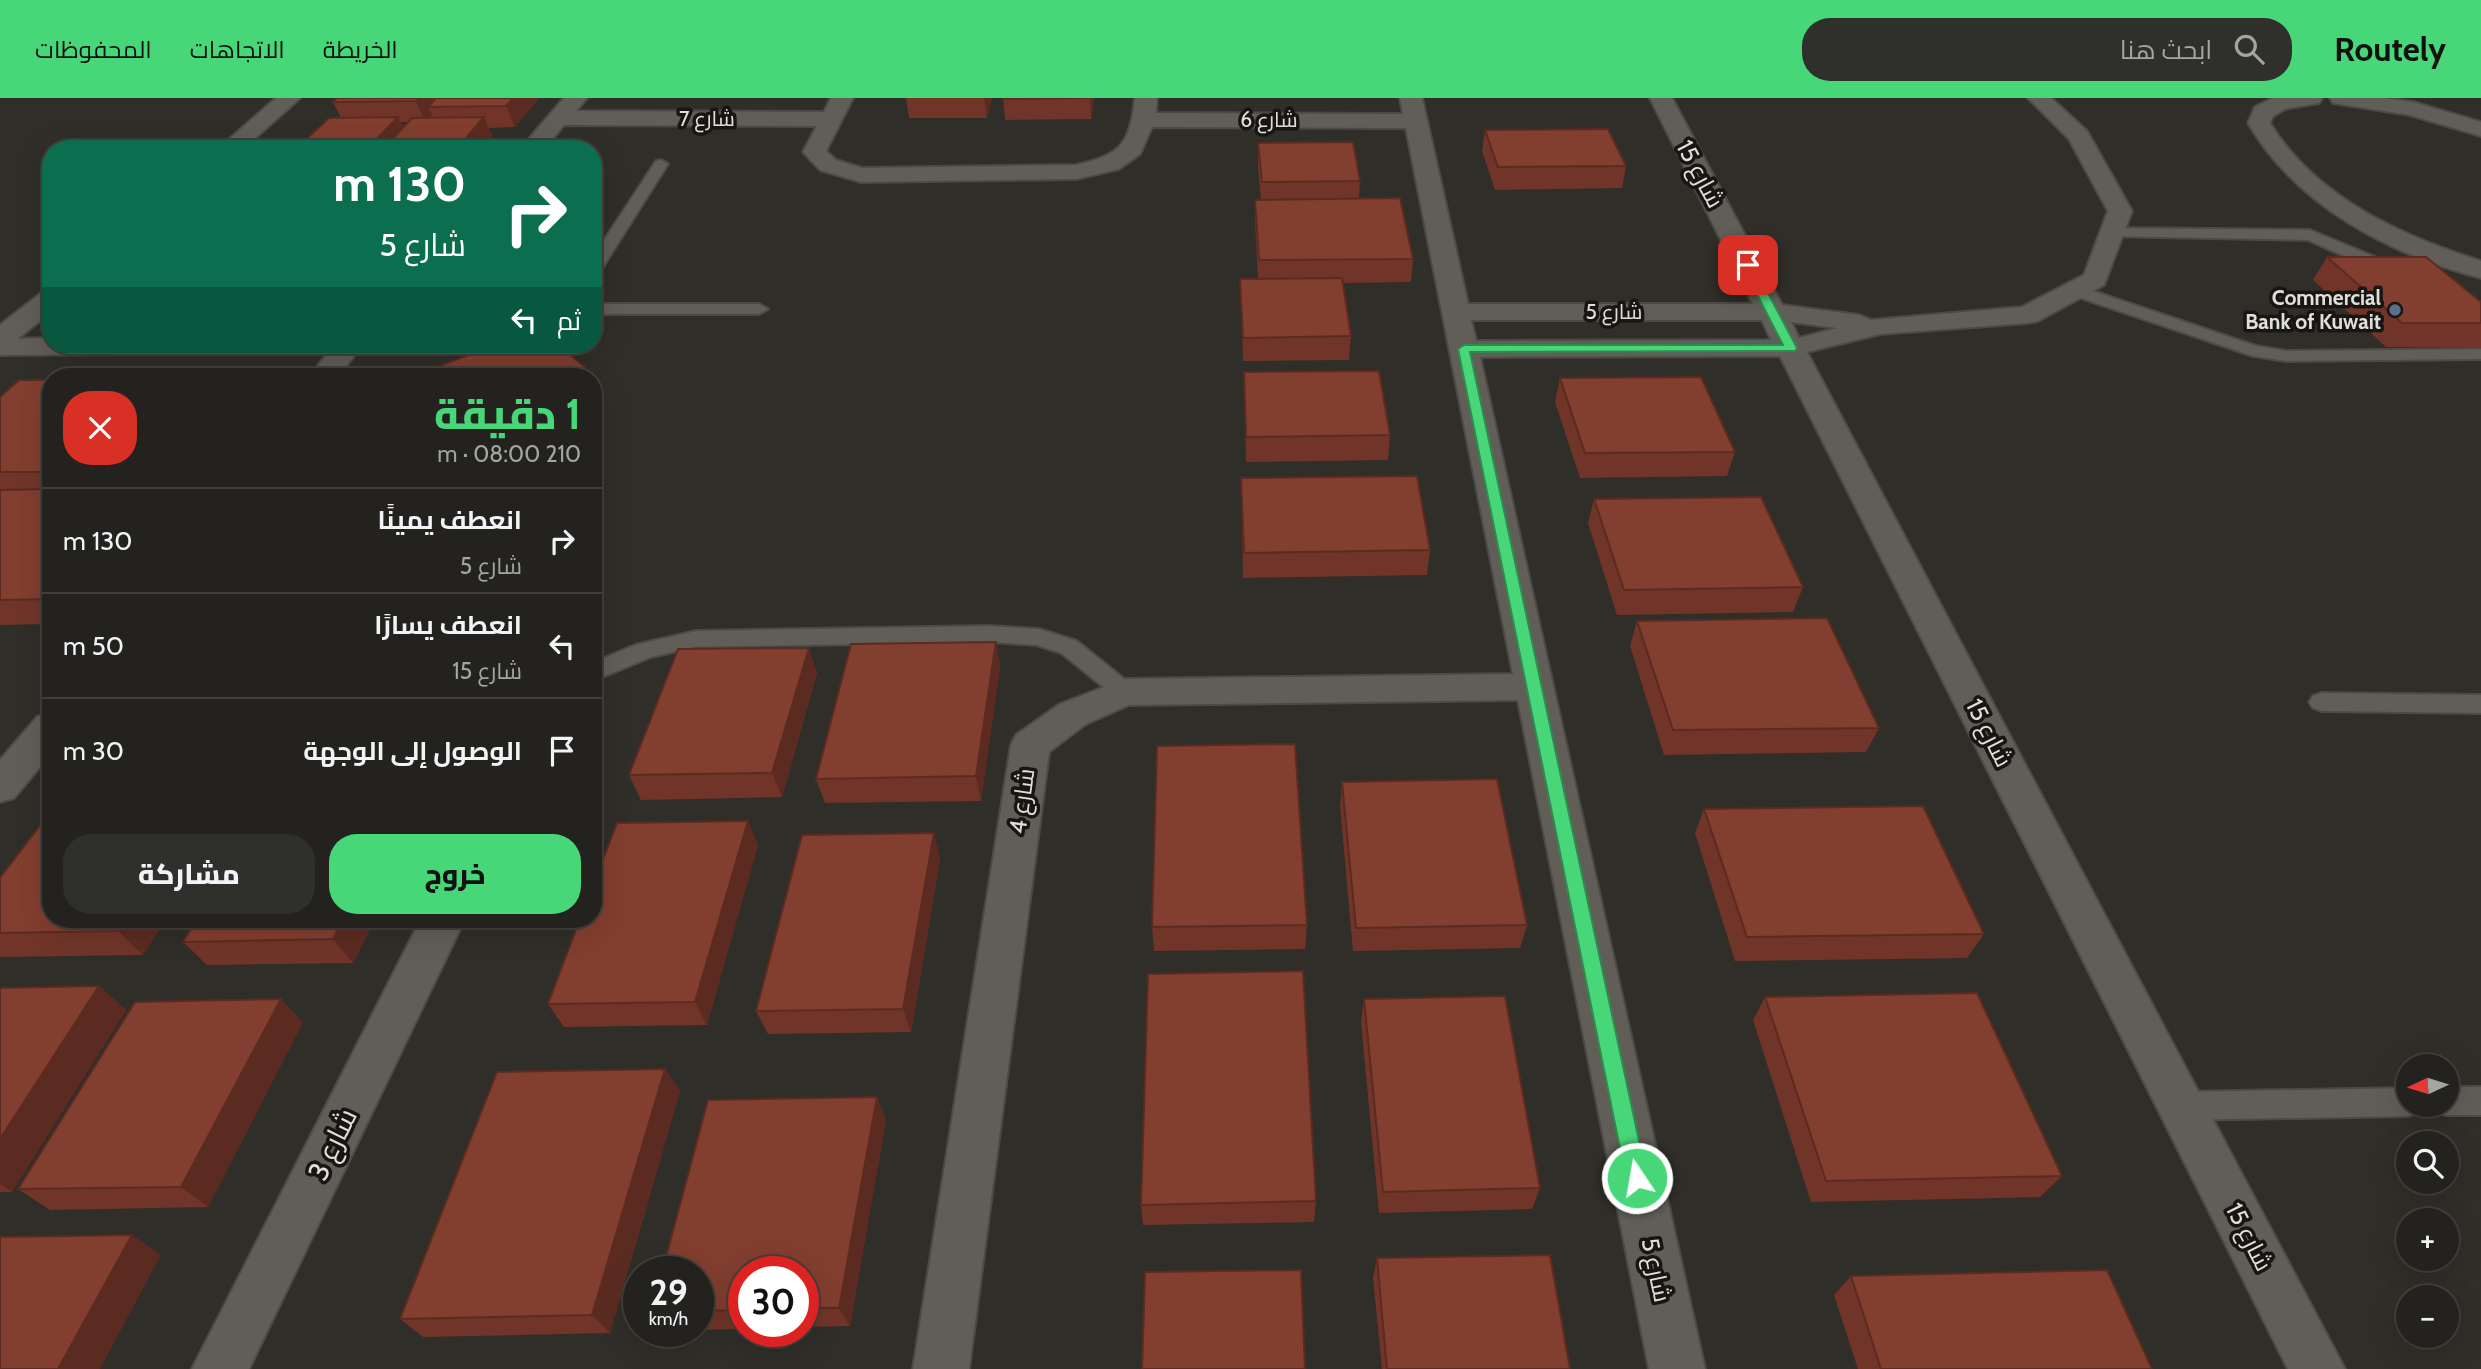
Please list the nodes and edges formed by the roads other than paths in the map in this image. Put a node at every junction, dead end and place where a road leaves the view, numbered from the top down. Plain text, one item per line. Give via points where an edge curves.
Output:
1 (289, 98) edge
2 (576, 98) edge
3 (842, 98) edge
4 (1661, 98) edge
5 (2039, 98) edge
6 (2311, 98) edge
7 (2341, 98) edge
8 (2388, 98) edge
9 (1145, 109) edge
10 (1413, 109) edge
11 (2413, 109) junction
12 (560, 118) junction
13 (831, 119) junction
14 (2476, 127) edge
15 (240, 140) edge
16 (539, 140) edge
17 (662, 164) dead end
18 (2111, 233) junction
19 (602, 256) edge
20 (2475, 270) edge
21 (2403, 275) edge
22 (2075, 290) junction
23 (602, 309) edge
24 (759, 309) dead end
25 (42, 311) edge
26 (1455, 312) junction
27 (1773, 313) junction
28 (1880, 326) junction
29 (0, 339) edge
30 (0, 347) edge
31 (42, 347) edge
32 (1791, 348) junction
33 (1464, 349) junction
34 (341, 354) edge
35 (2481, 354) edge
36 (330, 368) edge
37 (602, 668) edge
38 (1534, 687) junction
39 (1125, 692) junction
40 (2321, 702) dead end
41 (2481, 704) edge
42 (42, 738) edge
43 (0, 787) edge
44 (439, 928) edge
45 (2459, 1101) edge
46 (2481, 1101) edge
47 (2396, 1102) edge
48 (2182, 1106) junction
49 (220, 1369) edge
50 (942, 1369) edge
51 (1677, 1369) edge
52 (2317, 1369) edge

1 - 15 street
2 - 12 street
3 - 13 street
4 - 27 street, شارع 15
5 - 18 street via 2079,136 2120,211
6 - 20 street via 2279,103 2253,115 2284,162 2348,211
7 - 11 street
8 - 11 street
9 - 10 street, شارع 6
9 - 13 street via 1132,149 1111,163 1076,172 861,175 828,165 814,152
10 - 26 street, شارع 5
11 - 14 street
12 - 13 street, شارع 7
12 - 16 street
17 - 19 lane
18 - 21 lane via 2310,235
18 - 22 street via 2095,279
22 - 28 street via 2028,315
22 - 35 lane via 2253,351 2286,356
23 - 24 lane
25 - 29 street
26 - 27 street, شارع 5
26 - 33 street, شارع 5
27 - 28 street, شارع 5
27 - 32 street, شارع 15
28 - 32 street, شارع 5
30 - 31 street
32 - 33 street, شارع 5
32 - 48 street, شارع 15
33 - 38 street, شارع 5
34 - 36 street
37 - 39 lane via 652,646 696,639 1039,636 1069,648
38 - 39 street, شارع 4
38 - 51 street, شارع 5
39 - 50 street, شارع 4 via 1073,714 1030,745
40 - 41 lane
42 - 43 street
44 - 49 street, شارع 3
45 - 46 lane
47 - 48 lane
48 - 52 street, شارع 15

